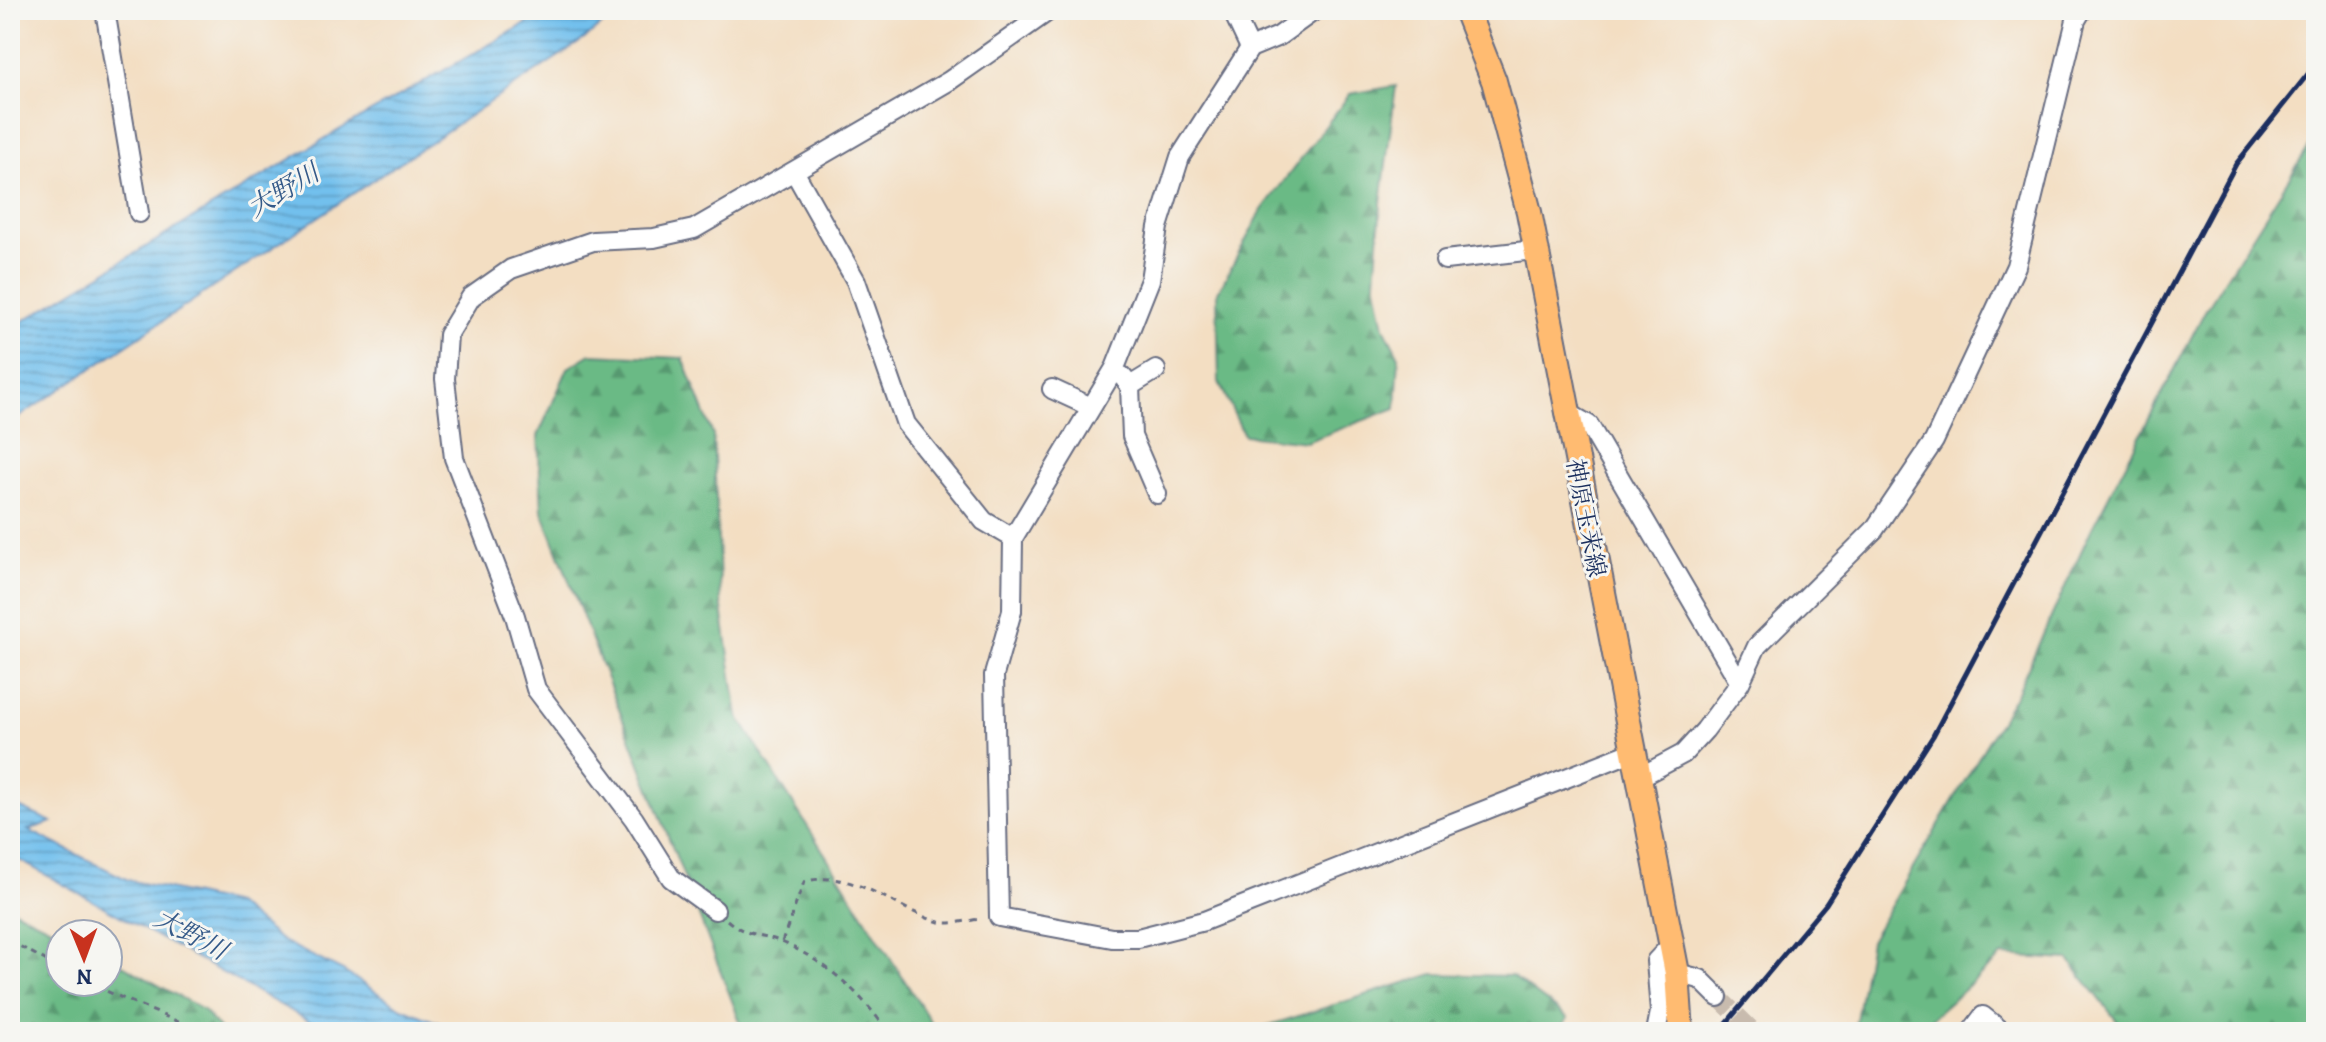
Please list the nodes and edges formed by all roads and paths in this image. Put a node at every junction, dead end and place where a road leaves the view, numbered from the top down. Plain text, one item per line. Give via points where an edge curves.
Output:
1 (105, 10) edge
2 (1050, 10) edge
3 (1232, 10) edge
4 (1315, 10) edge
5 (1466, 10) edge
6 (2082, 10) edge
7 (1250, 48) junction
8 (794, 171) junction
9 (139, 213) dead end
10 (1535, 250) junction
11 (1445, 260) dead end
12 (1115, 368) junction
13 (1156, 370) dead end
14 (1130, 386) junction
15 (1052, 389) dead end
16 (1091, 407) junction
17 (1565, 411) junction
18 (1157, 494) dead end
19 (1013, 538) junction
20 (1740, 683) junction
21 (1632, 752) junction
22 (1638, 778) junction
23 (715, 910) joint
24 (999, 917) junction
25 (10, 941) edge
26 (782, 942) junction
27 (1671, 945) junction
28 (44, 959) edge
29 (1677, 973) junction
30 (1718, 997) tunnel mouth
31 (122, 998) edge
32 (202, 1032) edge
33 (888, 1032) edge
34 (1656, 1032) edge
35 (1681, 1032) edge
36 (1971, 1032) edge
37 (2003, 1032) edge

1 - 9 street
2 - 8 street via 949,81
3 - 7 street
4 - 7 street via 1279,36
5 - 10 main road, 神原玉来線 via 1494,81
6 - 20 street via 2016,266 1934,441 1874,530 1757,646
7 - 12 street via 1180,157 1158,227 1150,280
8 - 19 street via 856,281 906,424 984,521
8 - 23 street via 694,229 654,238 593,241 511,269 471,297 448,335 445,379 454,458 515,616 536,689 634,819 671,878
10 - 11 street
10 - 17 main road, 神原玉来線
12 - 14 street
12 - 16 street
13 - 14 street
14 - 18 street via 1132,436
15 - 16 street
16 - 19 street
17 - 20 street via 1589,425
17 - 21 main road, 神原玉来線
19 - 24 street via 1012,611 993,691
20 - 22 street via 1683,754
21 - 22 main road, 神原玉来線
21 - 24 street via 1204,921 1138,938 1112,938
22 - 27 main road, 神原玉来線
23 - 26 path via 743,934
24 - 26 path via 941,923 849,881 821,877 804,882
25 - 28 path
26 - 33 path via 838,974
27 - 29 main road, 神原玉来線
27 - 34 street via 1656,961
29 - 30 street via 1700,979
29 - 35 main road, 神原玉来線
31 - 32 path
36 - 37 street via 1983,1016

